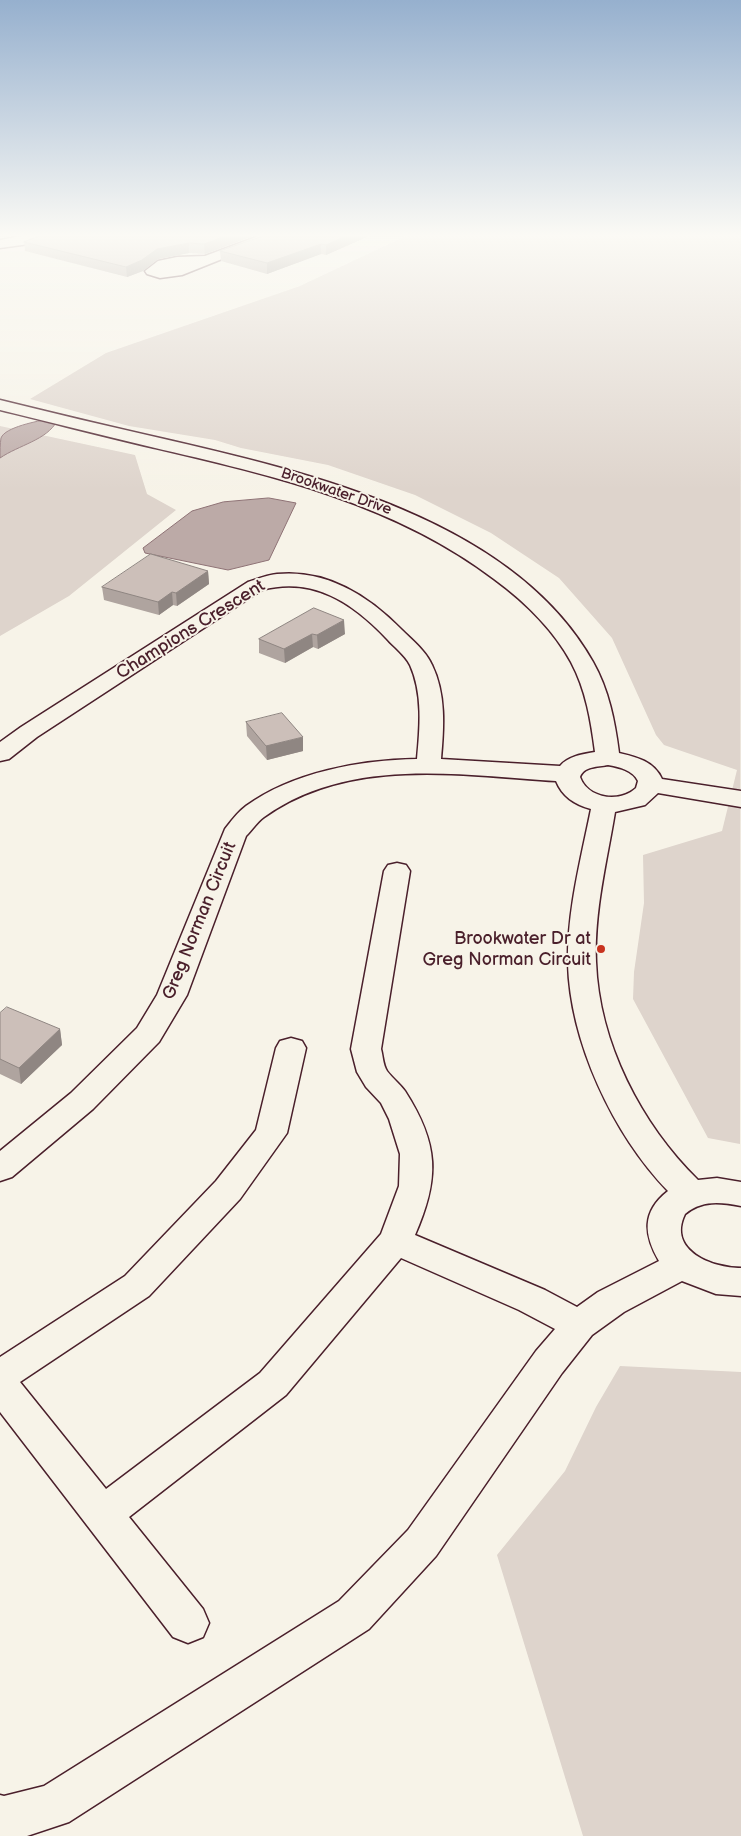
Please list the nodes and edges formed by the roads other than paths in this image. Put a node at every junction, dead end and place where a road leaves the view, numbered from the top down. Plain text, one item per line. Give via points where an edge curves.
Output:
1 (0, 405) edge
2 (0, 754) edge
3 (608, 758) junction
4 (428, 766) junction
5 (567, 774) junction
6 (650, 784) junction
7 (741, 799) edge
8 (604, 804) junction
9 (397, 871) dead end
10 (291, 1048) dead end
11 (0, 1169) edge
12 (691, 1194) junction
13 (741, 1194) edge
14 (396, 1241) junction
15 (685, 1264) junction
16 (741, 1282) edge
17 (579, 1325) junction
18 (0, 1376) edge
19 (0, 1384) edge
20 (102, 1515) junction
21 (188, 1623) dead end
22 (0, 1818) edge

1 - 3 street, Brookwater Drive via 328,486 374,502 446,536 488,562 535,600 560,629 588,673 602,714
2 - 4 street, Champions Crescent via 255,586 268,581 295,579 334,588 382,620 420,662 431,693 433,720
3 - 5 street via 582,762
3 - 6 street via 634,764 643,770
4 - 5 street, Greg Norman Circuit
4 - 11 street, Greg Norman Circuit via 391,767 334,775 286,794 254,812 234,834 172,995 148,1035 82,1101
5 - 8 street via 566,781 575,792
6 - 7 street
6 - 8 street via 648,791 631,802
8 - 12 street via 584,914 582,962 586,1001 602,1058 634,1124 664,1166
9 - 14 street via 366,1049 372,1072 393,1097 417,1151 417,1185
10 - 18 street via 271,1133 228,1190 137,1286
12 - 13 street via 710,1190
12 - 15 street via 676,1202 667,1214 664,1228 667,1244
14 - 17 street via 532,1300
14 - 20 street via 273,1384
15 - 16 street via 712,1279
15 - 17 street via 611,1302
17 - 22 street via 549,1362 422,1543 354,1615 53,1806
19 - 20 street
20 - 21 street

